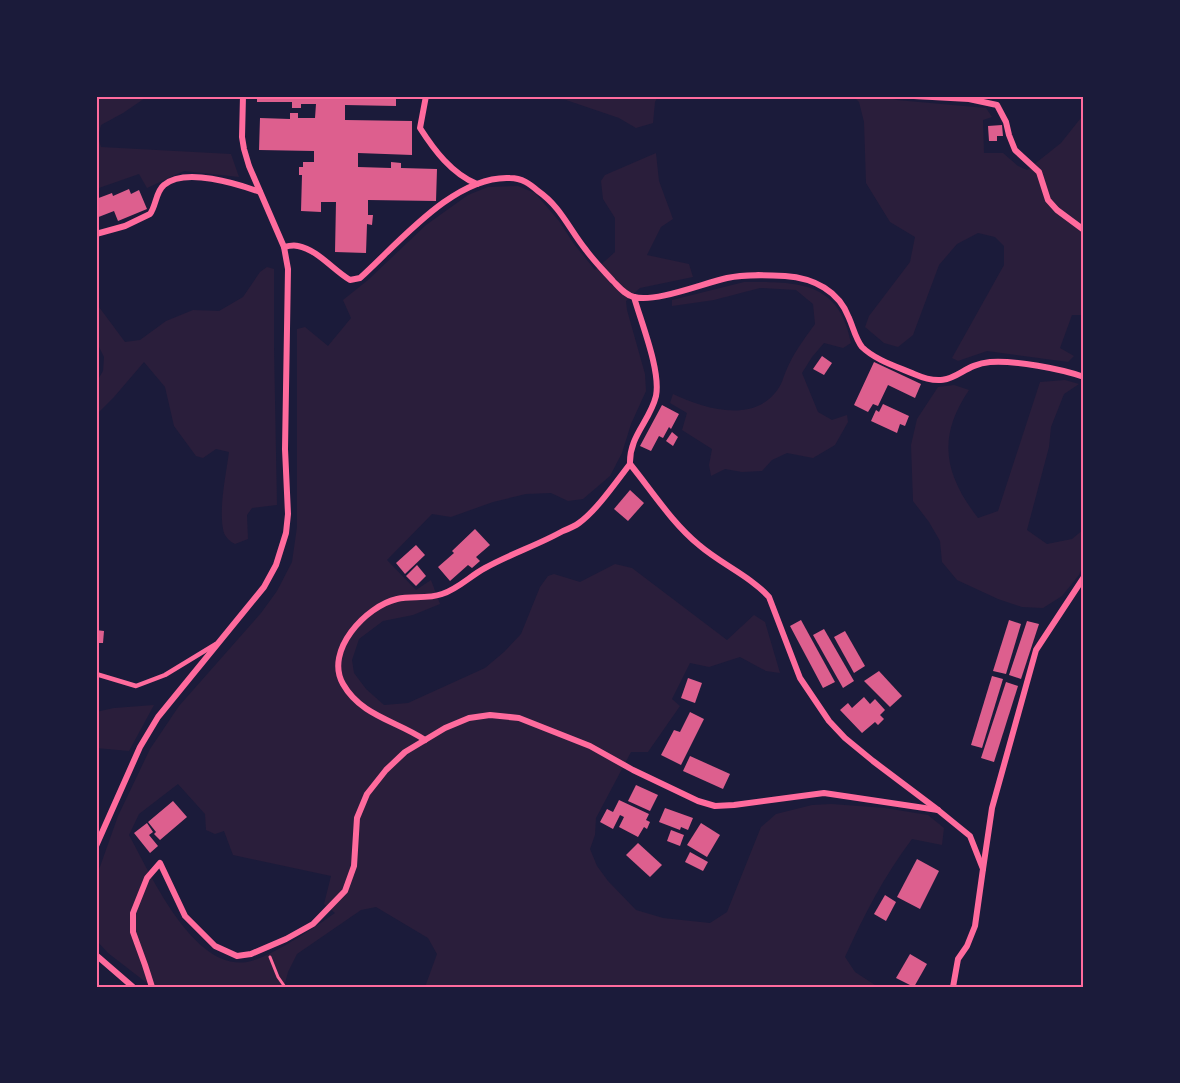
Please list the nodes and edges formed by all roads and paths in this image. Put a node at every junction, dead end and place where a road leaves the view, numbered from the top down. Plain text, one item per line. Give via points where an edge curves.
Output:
1 (243, 96) edge
2 (426, 96) edge
3 (914, 96) edge
4 (477, 184) junction
5 (260, 192) junction
6 (1084, 230) edge
7 (96, 234) edge
8 (284, 247) junction
9 (633, 297) junction
10 (1084, 377) edge
11 (630, 464) junction
12 (1084, 577) edge
13 (221, 641) junction
14 (96, 674) edge
15 (424, 740) junction
16 (938, 810) junction
17 (96, 846) edge
18 (983, 869) junction
19 (267, 947) junction
20 (96, 955) edge
21 (133, 987) edge
22 (152, 987) edge
23 (285, 987) edge
24 (953, 987) edge

1 - 5 street via 244,149
2 - 4 street via 420,128 452,168
3 - 6 street via 997,105 1016,150 1039,172 1048,200
4 - 8 street via 434,208 360,278 350,280 298,245
4 - 9 street via 512,177 528,182 563,214 585,250
5 - 7 street via 229,182 187,177 174,180 163,185 150,214
5 - 8 street
8 - 13 street via 288,269 286,533 264,587
9 - 10 street via 659,296 745,276 803,279 826,288 839,299 861,346 917,375 944,380 989,362
9 - 11 street via 657,383 656,398 632,443
11 - 15 street via 579,523 482,569 442,594 384,604 354,627 339,657 342,683 372,713
11 - 16 street via 698,545 769,597 800,678 845,738
12 - 18 street via 1036,650 992,808
13 - 14 lane via 165,675 136,686
13 - 17 street via 158,717 140,747
15 - 16 street via 469,718 519,718 590,746 633,770 715,806 824,793
15 - 19 street via 386,770 367,794 357,818 354,866 345,891 313,924
16 - 18 street via 970,836
18 - 24 street via 975,926 958,959
19 - 22 street via 237,956 215,946 185,916 160,863 147,878 133,913 133,932
19 - 23 path
20 - 21 street

